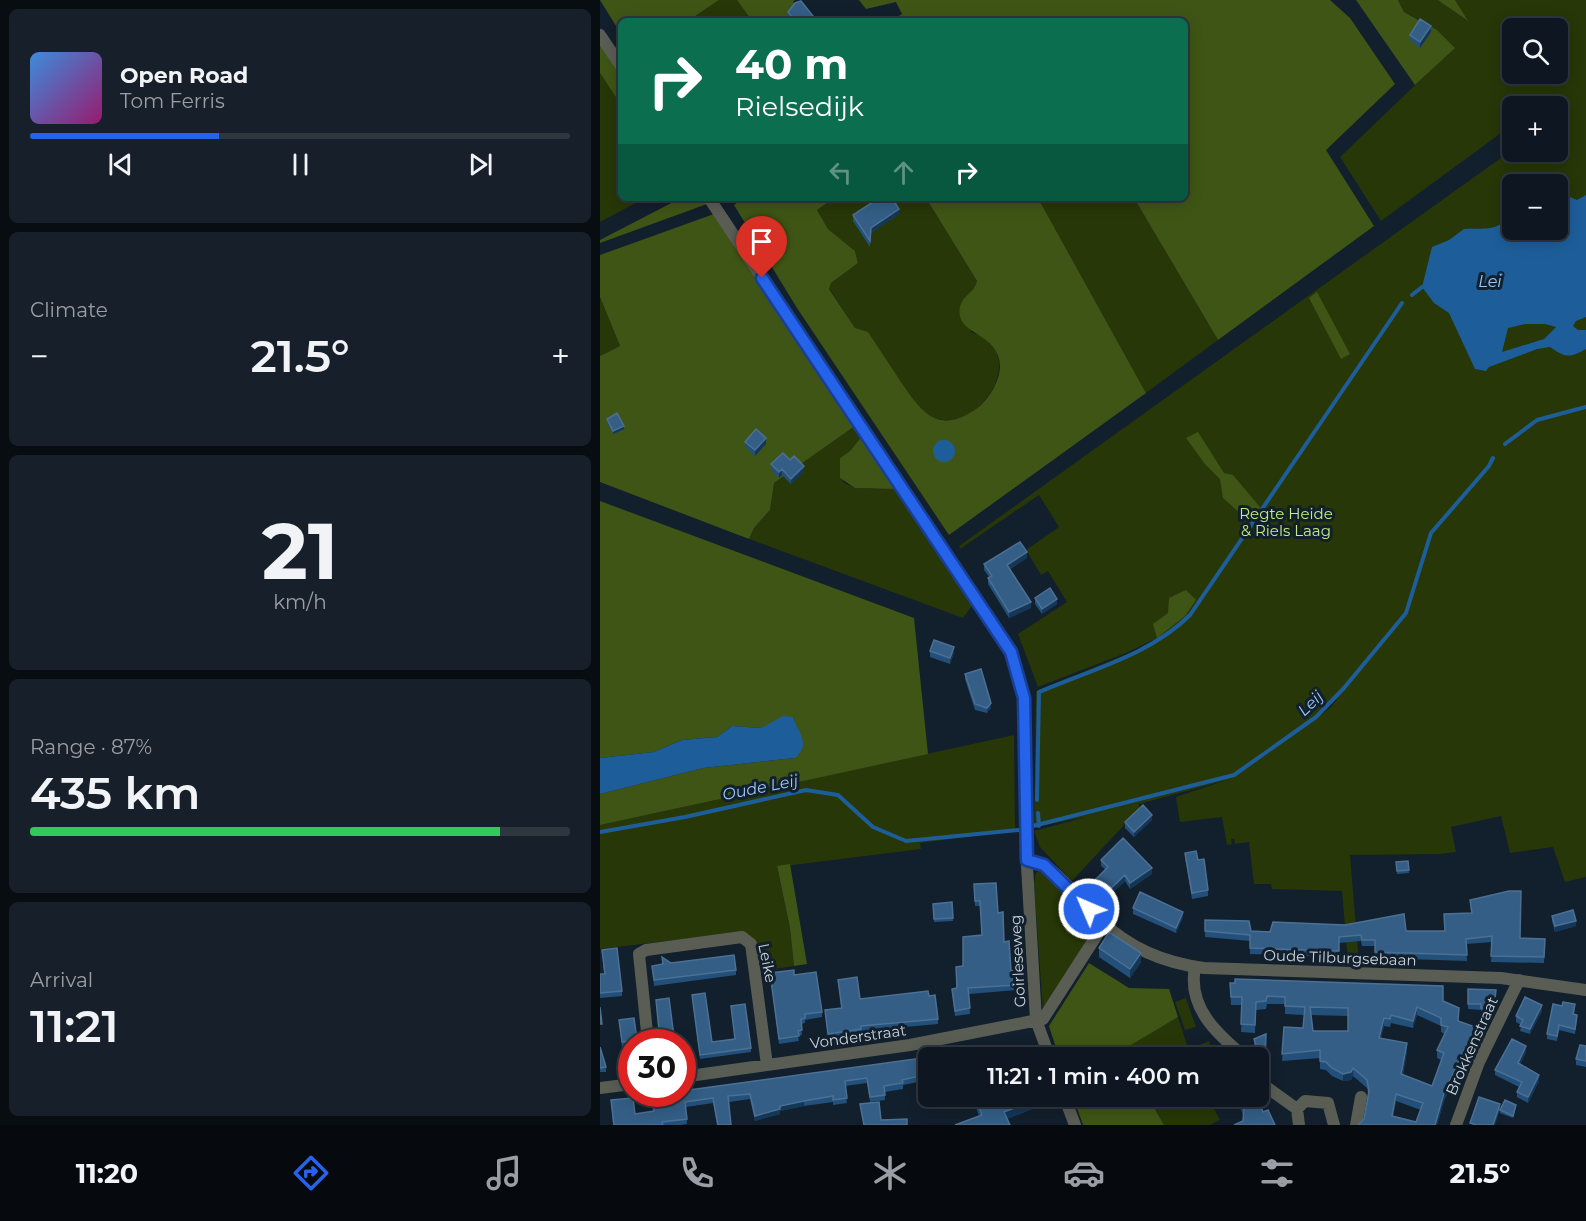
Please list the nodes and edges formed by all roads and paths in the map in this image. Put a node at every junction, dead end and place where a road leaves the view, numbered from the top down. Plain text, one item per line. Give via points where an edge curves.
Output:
1 (600, 35) edge
2 (618, 62) edge
3 (711, 201) edge
4 (1027, 860) junction
5 (1104, 924) junction
6 (1195, 967) junction
7 (1519, 980) junction
8 (1586, 990) edge
9 (1036, 1020) junction
10 (646, 1029) edge
11 (1046, 1047) edge
12 (1233, 1047) edge
13 (768, 1065) junction
14 (696, 1075) edge
15 (618, 1086) edge
16 (600, 1088) edge
17 (1269, 1089) edge
18 (1361, 1097) dead end
19 (1068, 1107) edge
20 (1297, 1109) junction
21 (1075, 1125) edge
22 (1299, 1125) edge
23 (1334, 1125) edge
24 (1356, 1125) edge
25 (1456, 1125) edge

1 - 2 street
3 - 4 street, Goirleseweg via 1011,652 1024,706
4 - 5 street, Oude Tilburgsebaan via 1044,865
4 - 9 street, Goirleseweg
5 - 6 street, Oude Tilburgsebaan via 1148,954
5 - 9 street via 1043,1019
6 - 7 street, Oude Tilburgsebaan
6 - 12 street via 1193,977 1205,1018
7 - 8 street, Oude Tilburgsebaan
7 - 25 street, Brokkenstraat via 1479,1062
9 - 11 street, Goirleseweg
9 - 13 street, Vonderstraat via 910,1045
10 - 13 street, Leike via 639,954 742,937 751,944
13 - 14 street, Vonderstraat
15 - 16 street
17 - 20 street
18 - 24 street
19 - 21 street
20 - 22 street
20 - 23 street via 1305,1101 1328,1103

